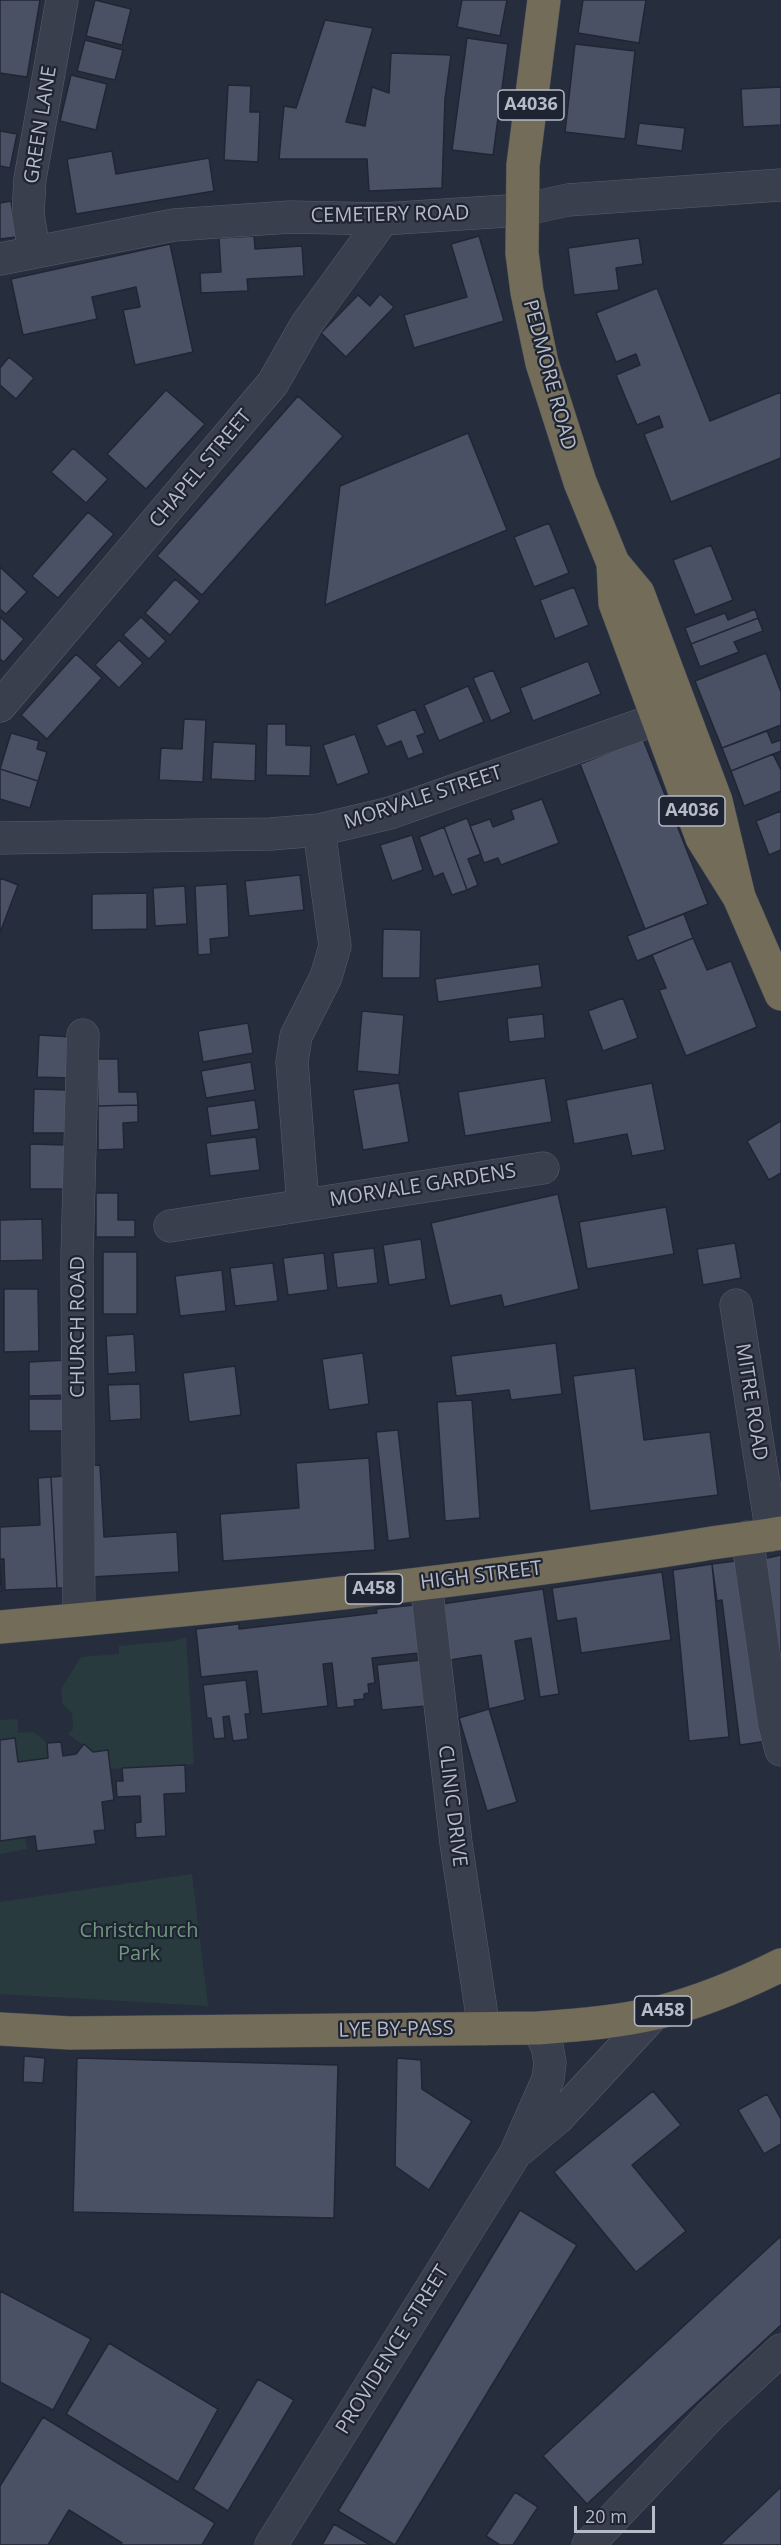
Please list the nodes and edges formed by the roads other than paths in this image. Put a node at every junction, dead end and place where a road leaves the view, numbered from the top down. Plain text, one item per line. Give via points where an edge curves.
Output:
1 (62, 0) edge
2 (544, 0) edge
3 (781, 185) edge
4 (522, 210) junction
5 (383, 219) junction
6 (34, 251) junction
7 (0, 259) edge
8 (0, 706) edge
9 (672, 721) junction
10 (319, 830) junction
11 (0, 838) edge
12 (770, 942) edge
13 (781, 994) edge
14 (83, 1035) dead end
15 (543, 1168) dead end
16 (303, 1205) junction
17 (170, 1226) dead end
18 (736, 1305) dead end
19 (767, 1535) edge
20 (426, 1582) junction
21 (79, 1620) junction
22 (0, 1627) edge
23 (781, 1750) edge
24 (781, 1965) edge
25 (655, 2013) junction
26 (538, 2028) junction
27 (0, 2029) edge
28 (484, 2029) junction
29 (515, 2154) junction
30 (781, 2350) edge
31 (271, 2545) edge
32 (588, 2545) edge

1 - 6 street, GREEN LANE via 30,179 28,214
2 - 4 highway, PEDMORE ROAD / A4036 via 523,165
3 - 4 street, CEMETERY ROAD via 568,200
4 - 5 street, CEMETERY ROAD
4 - 9 highway, PEDMORE ROAD / A4036 via 527,292 542,363 580,482 623,575 615,603
5 - 6 street, CEMETERY ROAD via 290,217 174,225
5 - 8 street, CHAPEL STREET via 306,325 273,383
6 - 7 street, CEMETERY ROAD
9 - 10 street, MORVALE STREET via 390,813
9 - 12 highway, PEDMORE ROAD / A4036 via 702,838
10 - 11 street, MORVALE STREET
10 - 16 street, MORVALE GARDENS via 335,946 326,978 296,1036 292,1062
12 - 13 highway, PEDMORE ROAD / A4036
14 - 21 street, CHURCH ROAD via 77,1257
15 - 16 street, MORVALE GARDENS
16 - 17 street, MORVALE GARDENS
18 - 19 street, MITRE ROAD
19 - 20 highway, HIGH STREET / A458
19 - 23 street, MITRE ROAD via 774,1723
20 - 21 highway, HIGH STREET / A458
20 - 28 street, CLINIC DRIVE via 456,1843
21 - 22 highway, HIGH STREET / A458
24 - 25 highway, LYE BY-PASS / A458 via 718,1993
25 - 26 highway, LYE BY-PASS / A458
25 - 29 street, PROVIDENCE STREET via 558,2118
26 - 28 highway, LYE BY-PASS / A458
26 - 29 street, PROVIDENCE STREET via 547,2046 548,2079
27 - 28 highway, LYE BY-PASS / A458 via 70,2033
29 - 31 street, PROVIDENCE STREET
30 - 32 street via 712,2414

